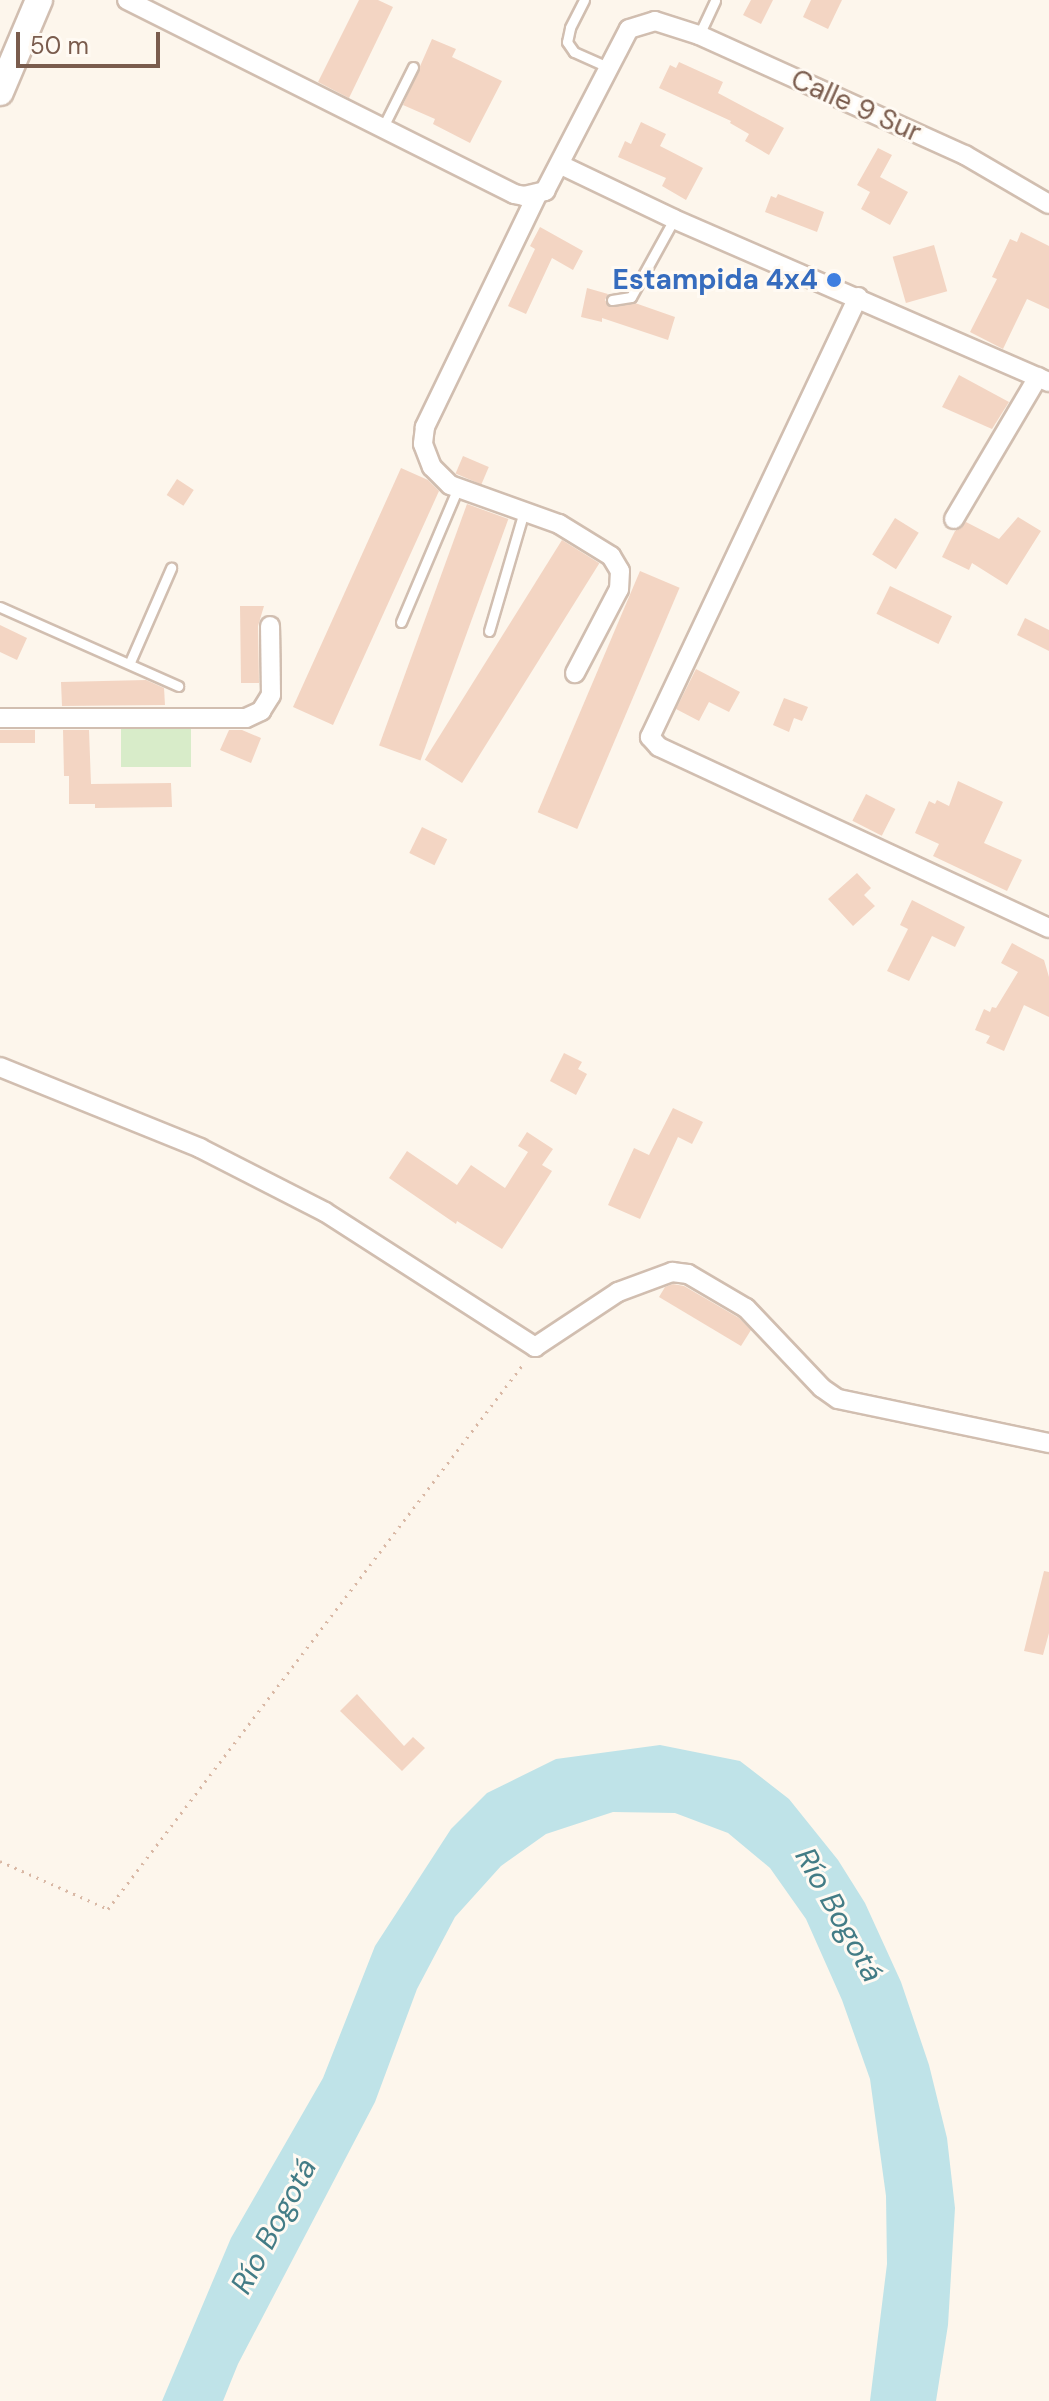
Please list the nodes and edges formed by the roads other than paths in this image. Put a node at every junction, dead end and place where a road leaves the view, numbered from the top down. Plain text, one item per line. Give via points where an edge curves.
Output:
1 (39, 0) edge
2 (127, 0) edge
3 (584, 0) edge
4 (715, 0) edge
5 (699, 35) junction
6 (413, 67) dead end
7 (607, 67) junction
8 (0, 92) edge
9 (383, 127) junction
10 (561, 165) junction
11 (537, 195) junction
12 (1049, 204) edge
13 (674, 219) junction
14 (858, 297) junction
15 (612, 300) dead end
16 (1044, 380) edge
17 (458, 488) junction
18 (524, 511) junction
19 (954, 519) dead end
20 (171, 568) dead end
21 (0, 607) edge
22 (401, 622) dead end
23 (270, 626) dead end
24 (489, 631) dead end
25 (130, 662) junction
26 (575, 673) dead end
27 (178, 686) dead end
28 (0, 718) edge
29 (1049, 928) edge
30 (0, 1067) edge
31 (1049, 1443) edge

1 - 8 street
2 - 9 street
3 - 7 lane via 567,42 574,52
4 - 5 lane
5 - 7 street, Calle 9 Sur via 655,21 629,29
5 - 12 street, Calle 9 Sur via 965,155
6 - 9 lane
7 - 10 street
9 - 11 street via 514,194
10 - 11 street
10 - 13 street
11 - 17 street via 425,427 423,444 432,467
13 - 14 street
13 - 15 lane via 631,297
14 - 16 street
14 - 29 street via 650,737 659,747
16 - 19 street
17 - 18 street
17 - 22 lane
18 - 24 lane
18 - 26 street via 559,524 611,556 620,571 619,589
20 - 25 lane
21 - 25 lane
23 - 28 street via 271,695 261,711 246,718
25 - 27 lane
30 - 31 street via 200,1148 325,1212 535,1347 618,1292 672,1272 688,1274 746,1308 838,1399

